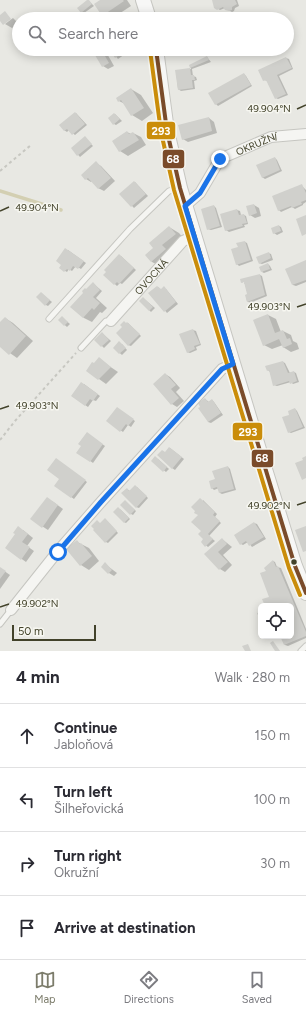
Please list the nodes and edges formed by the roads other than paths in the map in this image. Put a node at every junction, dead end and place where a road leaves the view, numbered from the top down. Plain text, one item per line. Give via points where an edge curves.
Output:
1 (143, 0) edge
2 (147, 12) edge
3 (157, 56) edge
4 (306, 134) edge
5 (180, 188) junction
6 (185, 206) junction
7 (194, 236) junction
8 (49, 318) dead end
9 (111, 321) joint
10 (81, 348) road end
11 (233, 364) junction
12 (306, 593) edge
13 (11, 610) joint
14 (0, 624) edge
15 (306, 646) edge
16 (302, 651) edge

1 - 2 street
3 - 5 street via 167,131
4 - 6 street, OKRUŽNÍ via 271,137 220,159 200,193
5 - 6 street
5 - 8 lane via 169,191 130,229
6 - 7 street
7 - 9 street, OVOCNÁ via 183,241
7 - 11 street
9 - 10 lane via 106,321
11 - 12 street via 295,566
11 - 13 street via 222,369 101,502
13 - 14 lane
15 - 16 lane

